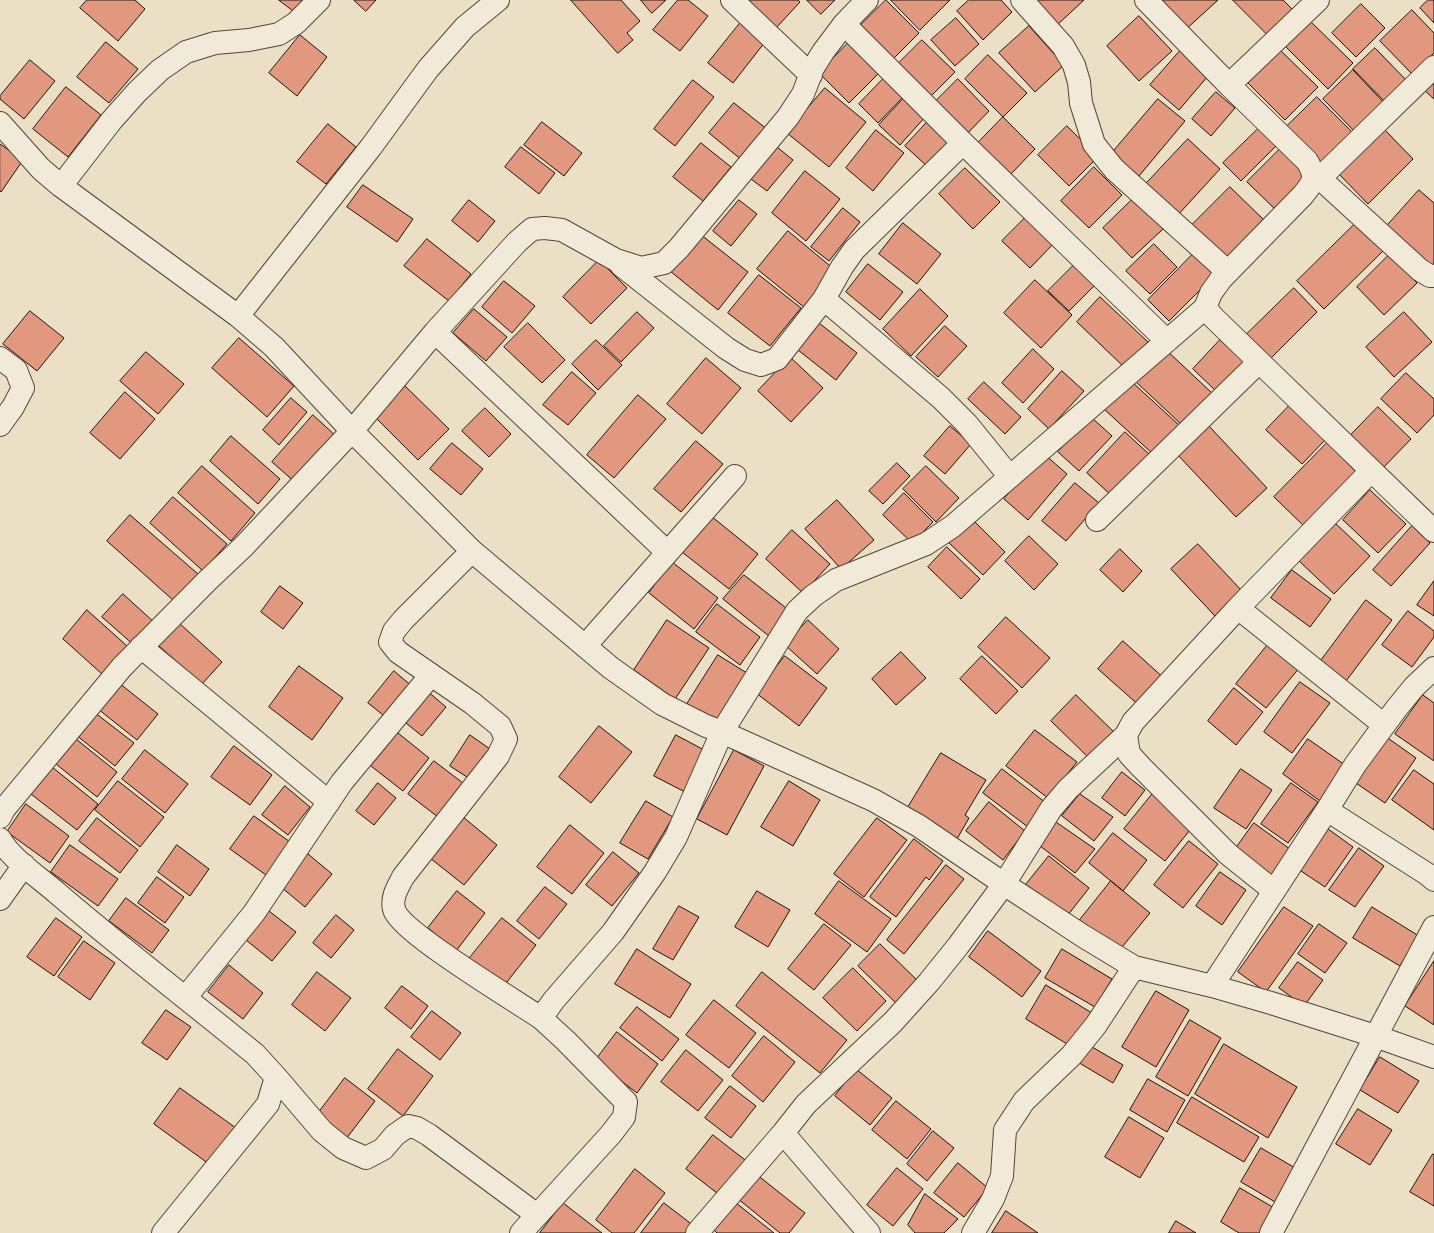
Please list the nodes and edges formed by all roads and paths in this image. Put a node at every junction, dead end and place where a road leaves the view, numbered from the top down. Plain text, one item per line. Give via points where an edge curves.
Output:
1 (319, 0) edge
2 (498, 0) edge
3 (732, 0) edge
4 (867, 0) edge
5 (1022, 0) edge
6 (1146, 0) edge
7 (1318, 0) edge
8 (844, 24) junction
9 (1434, 66) edge
10 (811, 75) junction
11 (1229, 85) junction
12 (0, 123) edge
13 (963, 143) junction
14 (1317, 175) junction
15 (61, 186) junction
16 (616, 260) junction
17 (1228, 272) junction
18 (1434, 276) edge
19 (824, 299) junction
20 (1205, 308) junction
21 (238, 316) junction
22 (435, 332) junction
23 (1167, 341) junction
24 (0, 358) edge
25 (1259, 362) junction
26 (0, 425) edge
27 (352, 431) junction
28 (1371, 471) junction
29 (735, 476) dead end
30 (1010, 477) junction
31 (1097, 520) dead end
32 (1434, 531) edge
33 (472, 551) junction
34 (667, 552) junction
35 (1238, 608) junction
36 (585, 646) junction
37 (142, 647) junction
38 (1434, 668) edge
39 (432, 675) junction
40 (1384, 725) junction
41 (722, 732) junction
42 (1126, 735) junction
43 (328, 802) junction
44 (1327, 810) junction
45 (0, 817) edge
46 (0, 839) edge
47 (24, 865) junction
48 (1434, 880) edge
49 (1004, 884) junction
50 (1274, 891) junction
51 (0, 899) edge
52 (1434, 927) edge
53 (1134, 967) junction
54 (1212, 986) junction
55 (185, 998) junction
56 (541, 1018) junction
57 (1375, 1036) junction
58 (1434, 1057) edge
59 (276, 1077) junction
60 (783, 1133) junction
61 (536, 1215) junction
62 (699, 1232) edge
63 (163, 1233) edge
64 (521, 1233) edge
65 (869, 1233) edge
66 (973, 1233) edge
67 (1271, 1233) edge

1 - 15 street via 296,23 279,34 215,43 186,52 160,70 112,120
2 - 21 street via 465,27 428,69 372,147
3 - 10 street
4 - 8 street
5 - 17 street via 1064,46 1074,65 1081,103 1094,144 1114,170
6 - 11 street
7 - 11 street
8 - 10 street via 823,52
8 - 13 street
9 - 14 street
10 - 16 street via 803,94 788,117 664,263 641,268
11 - 14 street via 1307,161
12 - 15 street via 41,169
13 - 19 street via 854,250
13 - 23 street
14 - 17 street via 1303,196
14 - 18 street via 1420,270
15 - 21 street
16 - 19 street via 726,348 745,360 760,365 777,359
16 - 22 street via 562,230 532,229 517,242
17 - 20 street via 1211,293
19 - 30 street via 941,398 967,424
20 - 23 street
20 - 25 street
21 - 27 street via 274,346
22 - 27 street
22 - 34 street
23 - 30 street
24 - 26 street via 16,370 23,388 14,408
25 - 28 street
25 - 31 street
27 - 33 street
27 - 37 street via 244,546
28 - 32 street
28 - 35 street
29 - 34 street
30 - 41 street via 953,526 926,544 836,580 813,596 797,611
33 - 36 street
33 - 39 street via 403,620 394,631 390,642 398,652
34 - 36 street
35 - 40 street
35 - 42 street via 1133,722
36 - 41 street via 662,704
37 - 43 street
37 - 45 street via 122,667
38 - 40 street via 1414,687
39 - 43 street
39 - 56 street via 500,726 506,739 498,756 404,877 394,896 394,910 450,959
40 - 44 street
41 - 49 street via 873,800 919,826
41 - 56 street via 676,837 654,872 613,932
42 - 49 street via 1050,809
42 - 50 street via 1129,754 1141,767 1228,854
43 - 55 street via 254,914
44 - 48 street
44 - 50 street
46 - 47 street via 5,849
47 - 51 street
47 - 55 street via 91,923
49 - 53 street
49 - 60 street via 929,982 893,1022 806,1104
50 - 54 street
52 - 57 street
53 - 54 street
53 - 66 street via 1072,1056 1024,1101 1005,1130 1002,1176 993,1199
54 - 57 street
55 - 59 street via 255,1054
56 - 61 street via 626,1102 624,1117 611,1134
57 - 58 street
57 - 67 street
59 - 61 street via 322,1131 342,1148 366,1158 383,1149 394,1135 408,1126 417,1128
59 - 63 street via 268,1104
60 - 62 street
60 - 65 street
61 - 64 street

